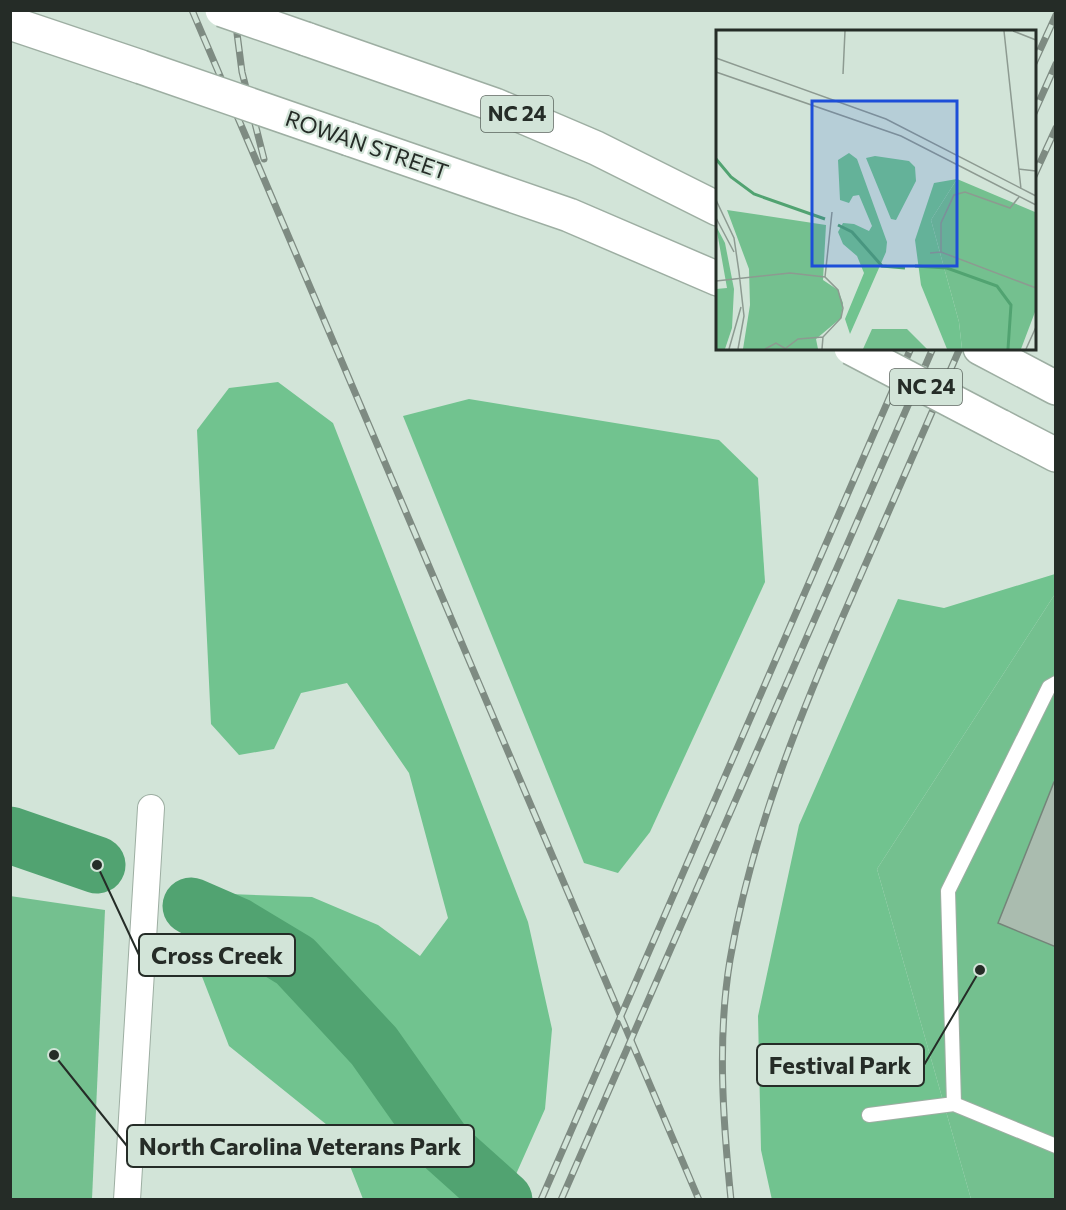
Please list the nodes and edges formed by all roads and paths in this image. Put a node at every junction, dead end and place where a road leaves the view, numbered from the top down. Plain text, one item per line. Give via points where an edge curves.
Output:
1 (222, 10) edge
2 (10, 23) edge
3 (716, 208) edge
4 (716, 278) edge
5 (855, 350) edge
6 (984, 350) edge
7 (1056, 388) edge
8 (1056, 455) edge
9 (1056, 683) edge
10 (151, 808) dead end
11 (954, 1104) junction
12 (869, 1115) dead end
13 (1056, 1146) edge
14 (127, 1200) edge

1 - 3 main road, NC 24, bridge via 526,118 643,170
2 - 4 main road, ROWAN STREET, bridge via 569,215
5 - 8 main road, NC 24, bridge
6 - 7 main road, NC 24
9 - 11 lane via 1049,687 948,891
10 - 14 street
11 - 12 lane
11 - 13 lane

